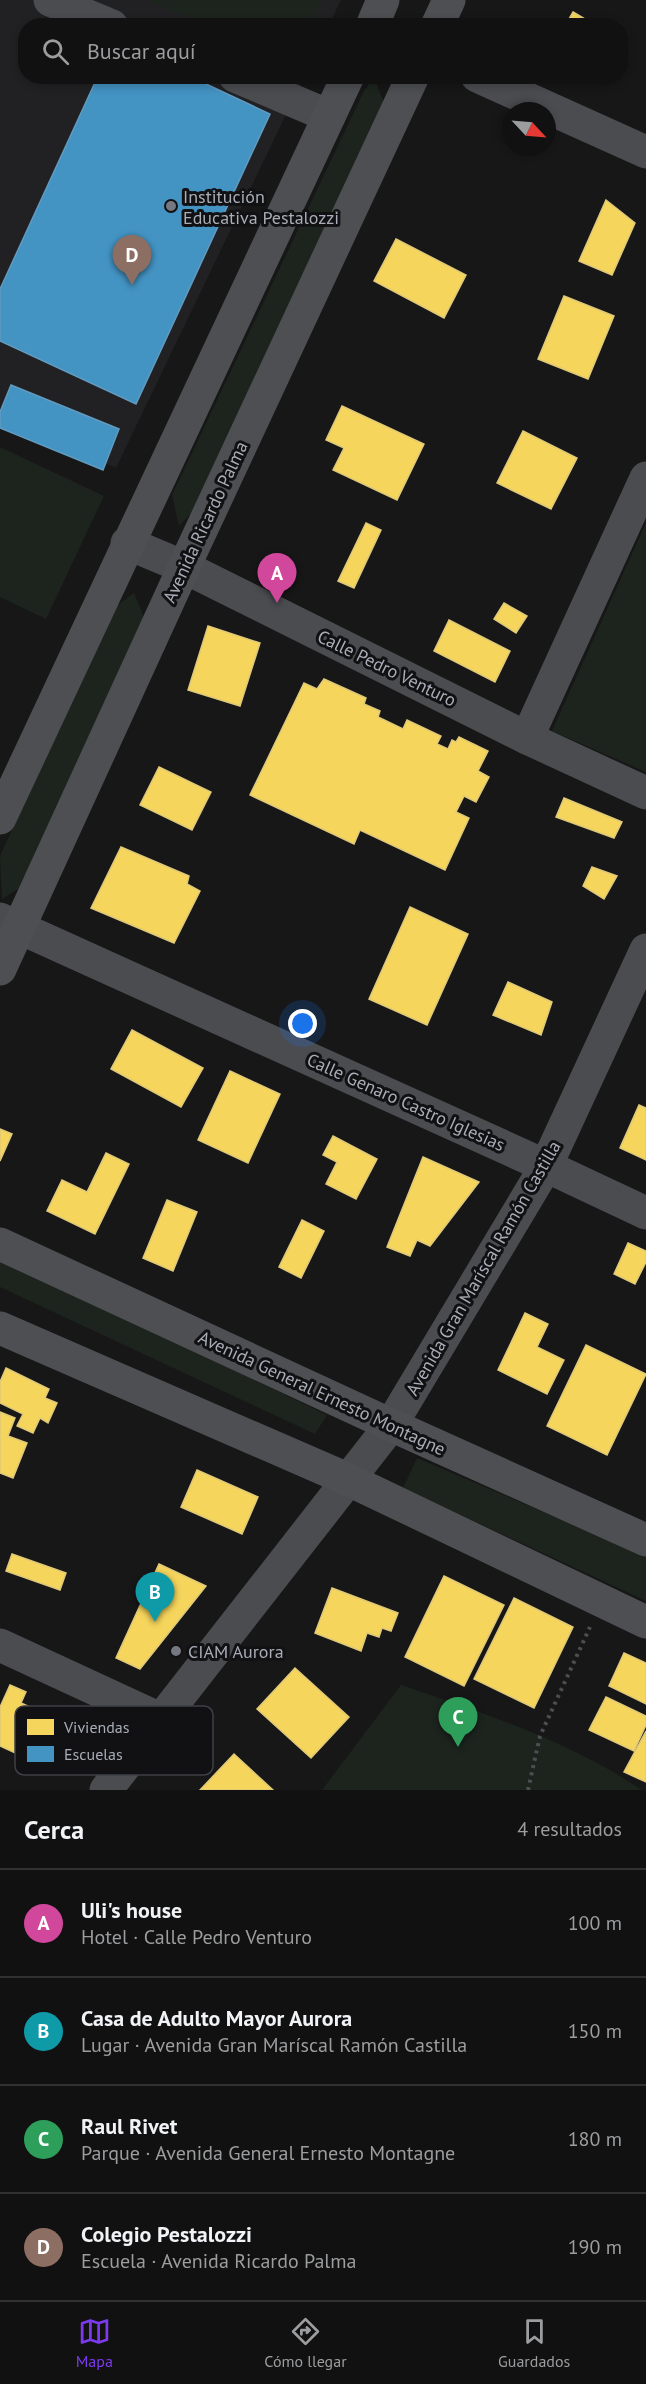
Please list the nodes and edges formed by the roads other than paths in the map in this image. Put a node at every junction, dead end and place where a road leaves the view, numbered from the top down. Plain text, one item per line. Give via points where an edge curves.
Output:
1 (50, 0) edge
2 (383, 0) edge
3 (449, 0) edge
4 (93, 18) edge
5 (375, 18) edge
6 (441, 18) edge
7 (254, 84) edge
8 (344, 84) edge
9 (409, 84) edge
10 (495, 84) edge
11 (329, 116) junction
12 (646, 152) edge
13 (646, 478) edge
14 (127, 543) junction
15 (184, 567) junction
16 (527, 738) junction
17 (646, 793) edge
18 (0, 818) edge
19 (10, 923) edge
20 (646, 950) edge
21 (0, 969) edge
22 (546, 1166) junction
23 (646, 1214) edge
24 (0, 1244) edge
25 (0, 1328) edge
26 (391, 1425) junction
27 (347, 1479) junction
28 (646, 1540) edge
29 (646, 1622) edge
30 (0, 1645) edge
31 (132, 1706) edge
32 (170, 1706) edge
33 (117, 1775) edge
34 (106, 1790) edge

1 - 4 street
2 - 5 main road
3 - 6 main road
7 - 11 street
8 - 11 main road
9 - 15 main road, Avenida Ricardo Palma
10 - 12 street
11 - 14 main road
13 - 16 street
14 - 15 street, Calle Pedro Venturo
14 - 18 main road
15 - 16 street, Calle Pedro Venturo
15 - 19 main road, Avenida Ricardo Palma
16 - 17 street, Calle Pedro Venturo
19 - 21 main road, Avenida Ricardo Palma
19 - 22 street, Calle Genaro Castro Iglesias
20 - 22 street, Avenida Gran Maríscal Ramón Castilla
22 - 23 street, Calle Genaro Castro Iglesias
22 - 26 street, Avenida Gran Maríscal Ramón Castilla
24 - 26 main road, Avenida General Ernesto Montagne
25 - 27 main road
26 - 27 street, Avenida Gran Maríscal Ramón Castilla
26 - 28 main road, Avenida General Ernesto Montagne
27 - 29 main road
27 - 32 street, Avenida Gran Maríscal Ramón Castilla
30 - 31 street
33 - 34 street, Avenida Gran Maríscal Ramón Castilla

